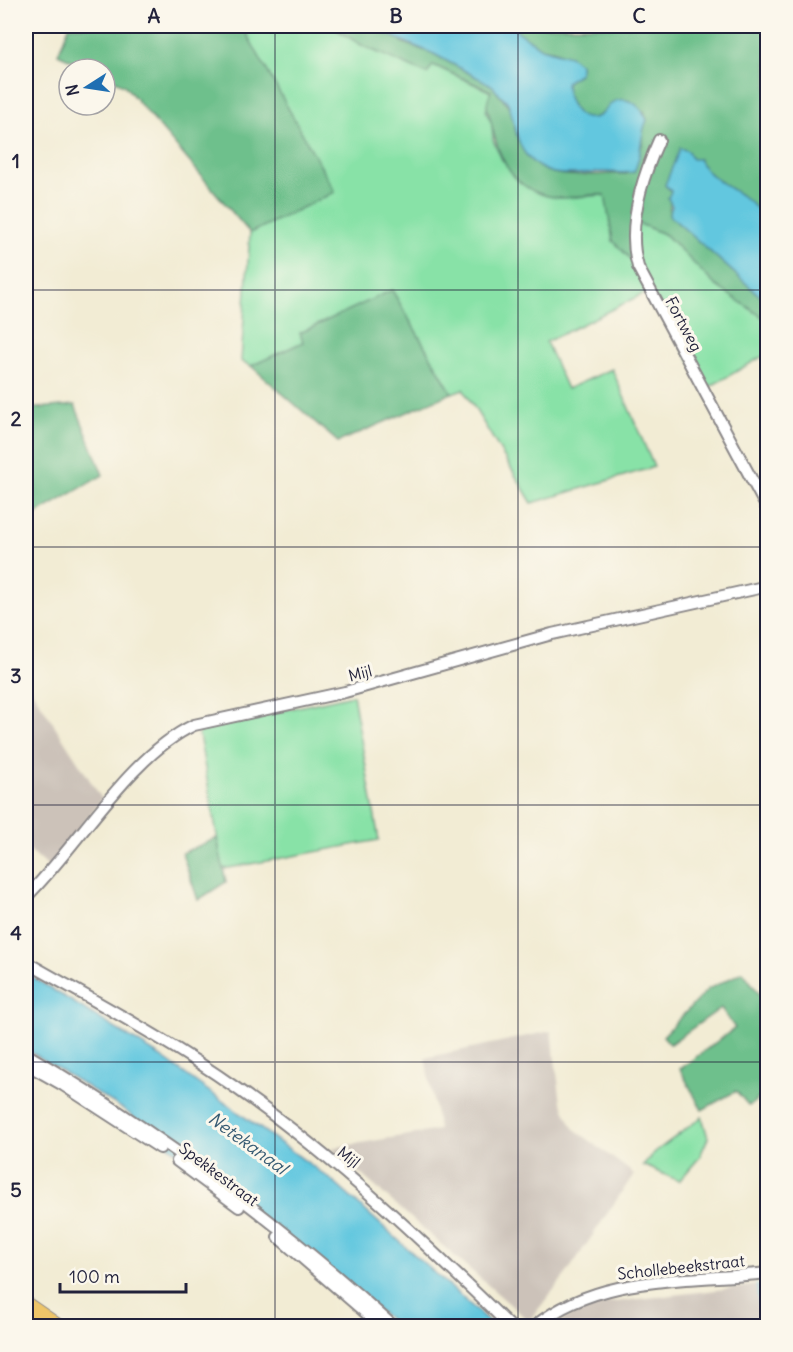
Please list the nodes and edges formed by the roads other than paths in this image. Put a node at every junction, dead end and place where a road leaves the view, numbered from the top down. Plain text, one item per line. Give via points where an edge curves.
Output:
1 (659, 140) dead end
2 (768, 510) edge
3 (768, 586) edge
4 (26, 897) edge
5 (26, 962) edge
6 (26, 1054) edge
7 (26, 1064) edge
8 (768, 1273) edge
9 (26, 1304) edge
10 (26, 1319) edge
11 (36, 1326) edge
12 (58, 1326) edge
13 (381, 1326) edge
14 (393, 1326) edge
15 (510, 1326) edge
16 (535, 1326) edge

1 - 2 street, Fortweg via 648,164 635,222 633,243 638,267
3 - 4 street, Mijl via 561,632 345,692 194,725 172,738 140,767
5 - 15 street, Mijl via 236,1087 351,1177
6 - 14 street via 120,1112 213,1178 302,1247
7 - 13 street, Spekkestraat via 63,1084 208,1183
8 - 16 street, Schollebeekstraat via 626,1286 574,1302
9 - 12 main road
10 - 11 main road

